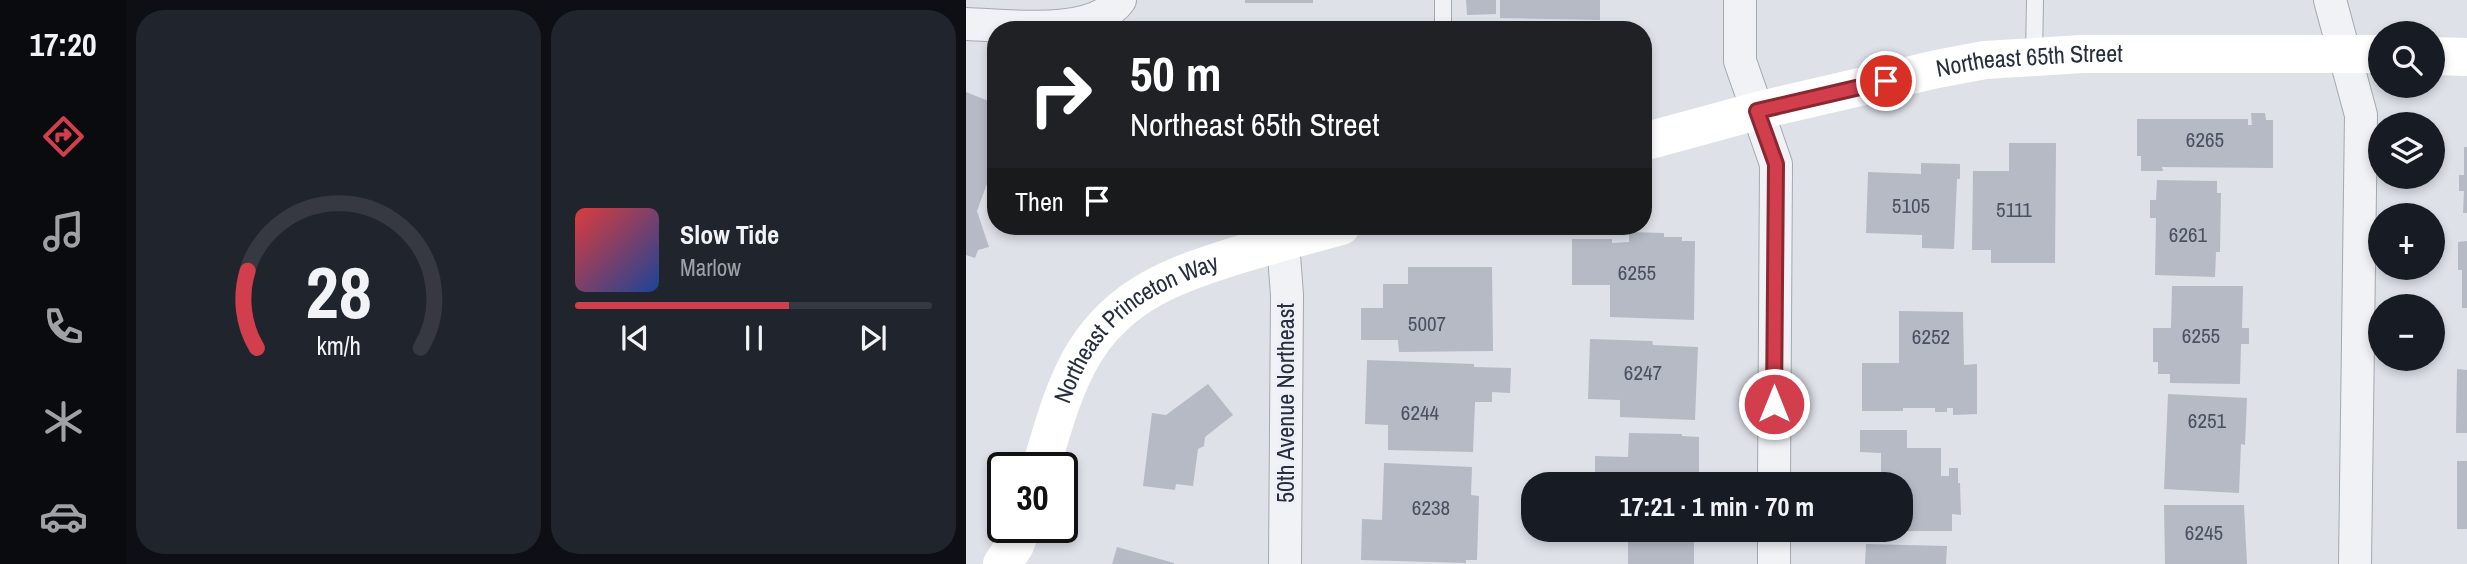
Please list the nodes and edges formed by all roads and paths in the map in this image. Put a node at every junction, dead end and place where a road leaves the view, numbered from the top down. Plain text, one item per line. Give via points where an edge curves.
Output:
1 (1120, 0) edge
2 (1443, 0) edge
3 (1740, 0) edge
4 (2035, 0) edge
5 (2330, 0) edge
6 (1083, 21) edge
7 (1443, 21) edge
8 (966, 24) edge
9 (987, 24) edge
10 (2362, 54) edge
11 (2034, 56) junction
12 (2445, 56) edge
13 (2467, 57) edge
14 (1757, 111) junction
15 (1652, 140) edge
16 (1308, 235) edge
17 (1283, 242) junction
18 (1046, 452) edge
19 (1774, 472) edge
20 (1774, 542) edge
21 (1016, 543) edge
22 (1002, 564) edge
23 (1285, 564) edge
24 (1774, 564) edge
25 (2355, 564) edge

1 - 6 street via 1112,11
2 - 7 lane
3 - 14 street via 1740,61
4 - 11 lane
5 - 10 street
8 - 9 street
10 - 11 main road, Northeast 65th Street
10 - 25 street
11 - 14 main road, Northeast 65th Street via 1937,69
12 - 13 main road
14 - 15 main road, Northeast 65th Street
14 - 19 street via 1776,164
16 - 17 main road
17 - 18 main road, Northeast Princeton Way via 1182,273 1127,304 1085,351 1070,379
17 - 23 street, 50th Avenue Northeast via 1287,295
20 - 24 street
21 - 22 main road

